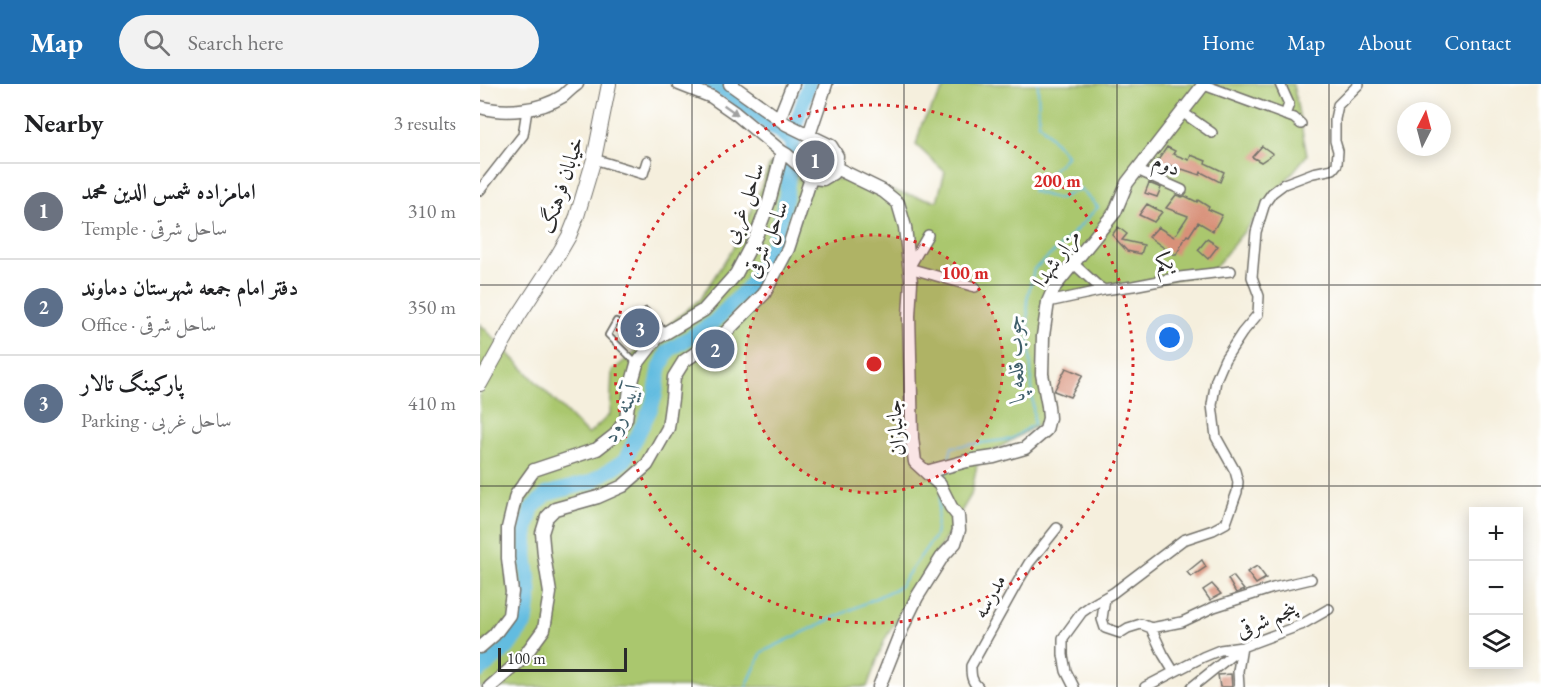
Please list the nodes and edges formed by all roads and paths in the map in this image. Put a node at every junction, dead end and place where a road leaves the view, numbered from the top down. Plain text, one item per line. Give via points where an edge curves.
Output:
1 (609, 84) edge
2 (679, 84) edge
3 (730, 84) edge
4 (793, 84) edge
5 (826, 84) edge
6 (1204, 84) edge
7 (1280, 84) edge
8 (1359, 84) edge
9 (574, 85) edge
10 (480, 107) edge
11 (527, 110) junction
12 (1182, 112) junction
13 (1285, 115) junction
14 (782, 122) junction
15 (1301, 124) dead end
16 (1212, 133) dead end
17 (807, 134) junction
18 (784, 154) junction
19 (594, 159) junction
20 (647, 161) dead end
21 (836, 168) junction
22 (1137, 170) junction
23 (807, 174) junction
24 (480, 190) edge
25 (1182, 190) dead end
26 (928, 235) dead end
27 (1073, 263) junction
28 (909, 268) junction
29 (1231, 271) dead end
30 (975, 287) dead end
31 (1104, 290) junction
32 (1048, 302) junction
33 (616, 321) dead end
34 (649, 330) dead end
35 (666, 332) junction
36 (637, 364) junction
37 (480, 384) edge
38 (926, 472) junction
39 (1057, 528) dead end
40 (1311, 579) dead end
41 (1105, 598) junction
42 (1329, 609) dead end
43 (1151, 628) junction
44 (480, 647) edge
45 (1242, 647) junction
46 (1174, 672) junction
47 (490, 687) edge
48 (879, 687) edge
49 (978, 687) edge
50 (1074, 687) edge
51 (1145, 687) edge
52 (1192, 687) edge
53 (1239, 687) edge

1 - 19 main road, خیابان فرهنگ
2 -> 18 street via 712,97
3 - 14 street
4 - 14 street
5 - 17 street
6 - 12 street, مزار شهدا
6 - 13 street
7 - 13 street via 1289,104
8 - 41 street via 1338,105 1337,164 1333,169 1284,184 1272,193 1260,215 1252,277 1259,296 1258,314 1224,359 1212,405 1216,437 1238,482 1226,522 1183,540
9 - 11 street via 562,96
10 - 11 street
11 - 24 street via 523,135
12 - 16 street
12 - 22 street, مزار شهدا
13 - 15 street
14 - 17 street
17 - 21 street via 835,151
18 - 23 street
18 - 35 street, ساحل غربی via 756,236 736,274 704,310
19 - 20 street via 643,174
19 - 37 main road, خیابان فرهنگ via 569,236
21 - 23 street via 823,179
21 - 28 street, جانبازان via 883,191 898,203
22 - 25 street, دوم
22 - 27 street, مزار شهدا via 1115,212
23 - 47 street, ساحل شرقی via 788,249 764,294 724,334 684,361 674,377 668,428 647,465 623,486 555,509 546,517 542,533 550,592 544,629 522,659
26 - 28 street
27 - 31 street
27 - 32 street, مزار شهدا
28 - 30 street
28 - 38 street, جانبازان via 913,445 915,462
29 - 31 street, یکم
31 - 32 street, یکم
32 - 38 street, مزار شهدا via 1042,357 1049,418 1046,430 1025,448
33 - 36 lane via 608,335
34 - 35 lane via 637,344 625,333 646,311
35 - 36 street, ساحل غربی
36 - 44 street, ساحل غربی via 626,419 615,435 597,449 534,470 516,495 508,528 512,592 508,615
38 - 48 street, جانبازان via 958,516 959,530 955,543 917,597
39 - 49 street, مدرسه via 1025,571 971,666 970,675
40 - 43 street via 1274,588 1182,622
41 - 43 street via 1102,619 1106,628 1120,633 1141,624
41 - 50 street via 1082,612 1063,638 1066,671
42 - 45 street, پنجم شرقی via 1301,625
43 - 46 street
45 - 46 street via 1220,650
45 - 52 street, پنجم شرقی
45 - 53 street
46 - 51 street

